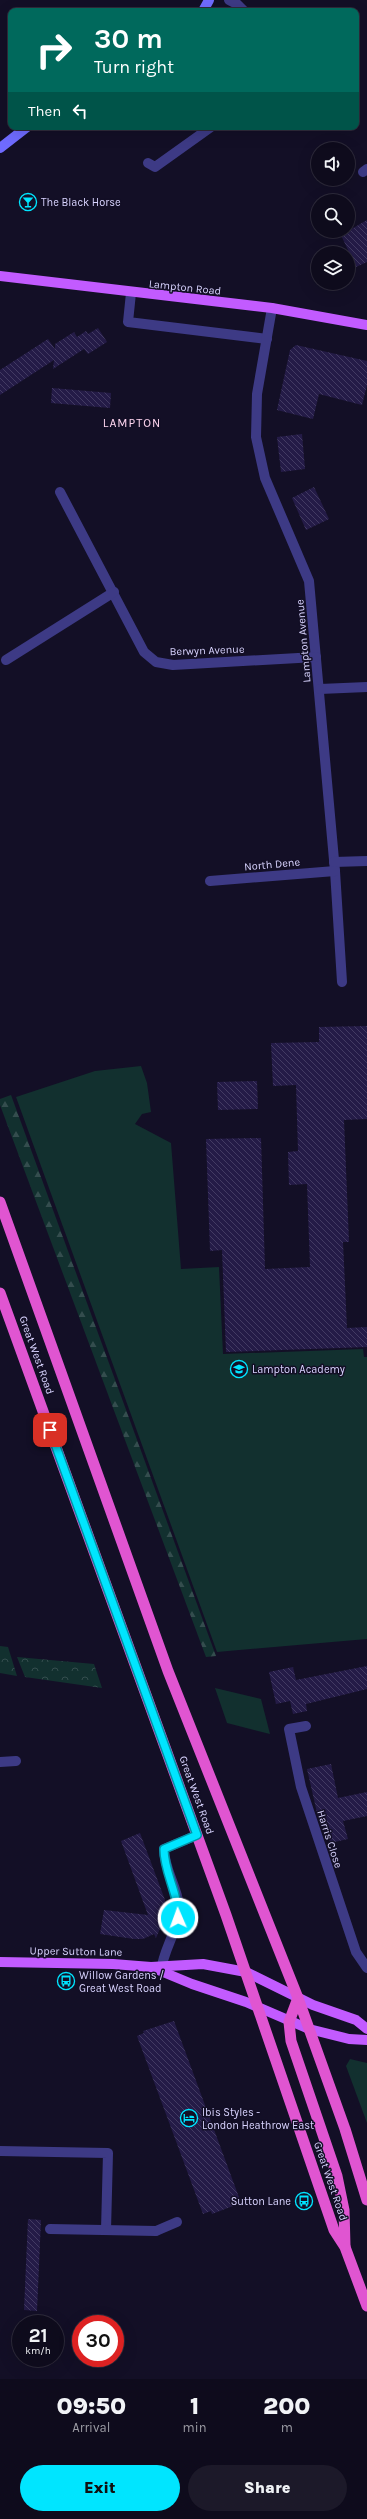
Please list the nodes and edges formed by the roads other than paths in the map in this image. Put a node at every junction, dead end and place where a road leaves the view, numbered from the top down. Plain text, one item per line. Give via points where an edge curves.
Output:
1 (229, 0) edge
2 (241, 8) edge
3 (23, 130) edge
4 (207, 130) edge
5 (0, 148) edge
6 (148, 163) dead end
7 (0, 276) edge
8 (131, 293) junction
9 (272, 308) junction
10 (367, 325) edge
11 (266, 339) junction
12 (60, 492) dead end
13 (114, 592) junction
14 (316, 657) junction
15 (6, 660) dead end
16 (367, 687) edge
17 (320, 689) junction
18 (367, 861) edge
19 (335, 866) junction
20 (210, 881) dead end
21 (342, 982) dead end
22 (0, 1202) edge
23 (0, 1293) edge
24 (306, 1726) dead end
25 (16, 1761) dead end
26 (0, 1762) edge
27 (197, 1835) junction
28 (0, 1962) edge
29 (158, 1968) junction
30 (367, 1968) edge
31 (246, 1972) junction
32 (298, 1998) junction
33 (257, 2008) junction
34 (289, 2022) junction
35 (309, 2029) junction
36 (367, 2029) edge
37 (367, 2040) edge
38 (0, 2151) edge
39 (367, 2200) edge
40 (178, 2222) dead end
41 (50, 2229) dead end
42 (106, 2230) junction
43 (345, 2247) junction
44 (367, 2306) edge

1 - 2 street
3 - 5 main road
4 - 6 street via 155,167
7 - 8 main road, Lampton Road
8 - 9 main road, Lampton Road
8 - 11 street via 128,322
9 - 10 main road, Lampton Road
9 - 11 street, Lampton Avenue
11 - 14 street, Lampton Avenue via 256,405 256,437 265,478 310,581
12 - 13 street, Berwyn Avenue
13 - 14 street, Berwyn Avenue via 144,652 156,662 173,665
13 - 15 street
14 - 17 street, Lampton Avenue
16 - 17 street
17 - 19 street, Lampton Avenue
18 - 19 street, North Dene
19 - 20 street, North Dene
19 - 21 street, Lampton Avenue
22 - 32 highway, Great West Road via 168,1671
23 - 27 highway, Great West Road
24 - 30 street, Harris Close via 289,1729 301,1787 356,1952
25 - 26 street
27 - 29 street via 164,1849 164,1860 179,1905 178,1918
27 - 31 highway, Great West Road
28 - 29 main road, Upper Sutton Lane via 113,1964
29 - 31 main road, Upper Sutton Lane via 203,1964
29 - 33 main road, Upper Sutton Lane
31 - 32 main road
31 - 33 highway, Great West Road
32 - 34 highway
32 - 35 highway, Great West Road
32 - 36 main road via 356,2020
33 - 34 main road
33 - 43 highway, Great West Road via 334,2230
34 - 35 main road
34 - 43 highway via 291,2041 337,2176 344,2210
35 - 37 main road via 348,2039
35 - 39 highway, Great West Road
38 - 42 street via 108,2153
40 - 42 street via 156,2231
41 - 42 street
43 - 44 highway, Great West Road

